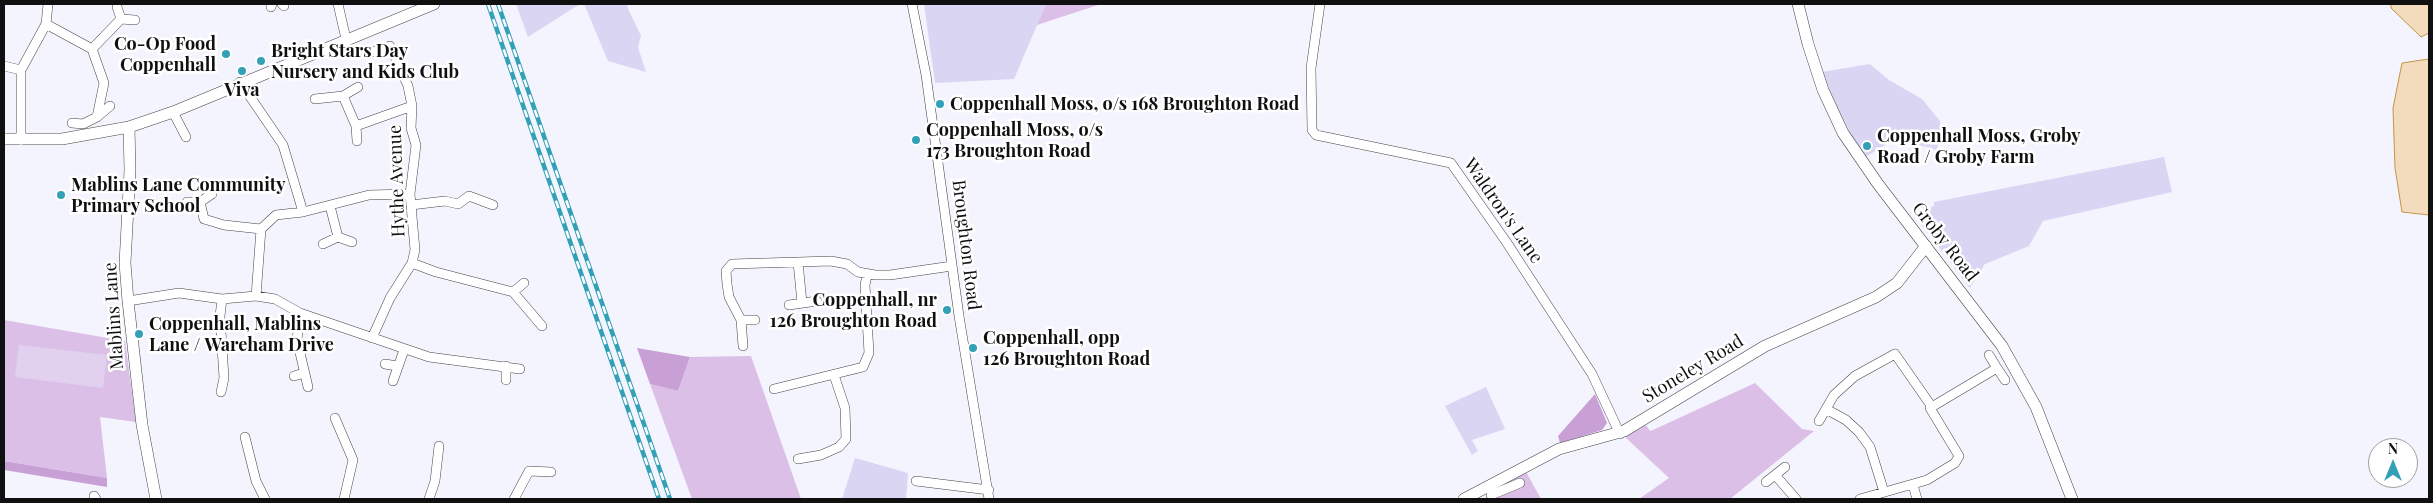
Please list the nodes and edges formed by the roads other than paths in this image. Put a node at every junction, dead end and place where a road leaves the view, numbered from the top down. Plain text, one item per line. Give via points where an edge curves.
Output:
1 (48, 4) edge
2 (338, 4) edge
3 (434, 4) edge
4 (912, 4) edge
5 (1320, 4) edge
6 (1798, 4) edge
7 (117, 7) dead end
8 (120, 19) junction
9 (134, 20) dead end
10 (46, 24) junction
11 (346, 39) junction
12 (92, 49) junction
13 (373, 52) dead end
14 (4, 66) edge
15 (20, 70) junction
16 (240, 82) junction
17 (358, 87) dead end
18 (343, 96) junction
19 (315, 99) dead end
20 (110, 106) dead end
21 (412, 106) junction
22 (173, 112) junction
23 (97, 117) junction
24 (72, 123) dead end
25 (356, 126) junction
26 (128, 128) junction
27 (186, 137) dead end
28 (4, 139) edge
29 (21, 140) junction
30 (357, 141) dead end
31 (212, 194) dead end
32 (410, 194) junction
33 (187, 202) dead end
34 (200, 202) junction
35 (411, 205) junction
36 (493, 205) dead end
37 (330, 206) junction
38 (303, 212) junction
39 (261, 229) junction
40 (338, 237) junction
41 (352, 242) dead end
42 (323, 244) dead end
43 (1926, 246) junction
44 (798, 262) junction
45 (412, 263) junction
46 (952, 266) junction
47 (867, 275) junction
48 (524, 283) dead end
49 (513, 292) junction
50 (256, 296) junction
51 (222, 299) junction
52 (818, 300) dead end
53 (128, 301) junction
54 (802, 303) junction
55 (789, 305) dead end
56 (300, 312) junction
57 (741, 320) junction
58 (755, 320) dead end
59 (542, 326) dead end
60 (372, 338) junction
61 (743, 346) dead end
62 (404, 350) junction
63 (1989, 355) dead end
64 (385, 364) dead end
65 (398, 366) junction
66 (506, 366) junction
67 (1997, 368) junction
68 (520, 369) dead end
69 (304, 373) junction
70 (834, 375) junction
71 (294, 376) dead end
72 (506, 380) dead end
73 (2004, 380) dead end
74 (393, 381) dead end
75 (308, 388) dead end
76 (774, 389) dead end
77 (221, 392) dead end
78 (1932, 407) junction
79 (1826, 409) junction
80 (335, 418) dead end
81 (1819, 421) dead end
82 (1620, 434) junction
83 (246, 437) dead end
84 (439, 446) dead end
85 (798, 459) dead end
86 (1785, 467) dead end
87 (551, 472) dead end
88 (1776, 476) junction
89 (916, 480) dead end
90 (1766, 482) dead end
91 (1520, 483) dead end
92 (1913, 485) junction
93 (1884, 492) junction
94 (1490, 494) edge
95 (989, 495) edge
96 (156, 499) edge
97 (265, 499) edge
98 (344, 499) edge
99 (429, 499) edge
100 (514, 499) edge
101 (1464, 499) edge
102 (1796, 499) edge
103 (1860, 499) edge
104 (1917, 499) edge
105 (2072, 499) edge

1 - 10 street
2 - 11 street
3 - 11 street
4 - 46 street, Broughton Road via 926,75
5 - 82 street, Waldron's Lane via 1311,68 1312,130 1316,135 1452,164 1592,374
6 - 43 street, Groby Road via 1823,90 1843,133
7 - 8 street
8 - 9 street
8 - 12 street
10 - 12 street
10 - 15 street
11 - 16 street
12 - 23 street via 104,83
13 - 21 street, Hythe Avenue via 393,44
14 - 15 street
15 - 29 street
16 - 22 street
16 - 38 street via 283,145
17 - 18 street
18 - 19 street
18 - 25 street
20 - 23 street
21 - 25 street
21 - 32 street, Hythe Avenue via 411,128 416,145
22 - 26 street
22 - 27 street
23 - 24 street via 83,124
25 - 30 street
26 - 29 street via 94,135
26 - 53 street, Mablins Lane via 130,170 125,263
28 - 29 street
31 - 34 street
32 - 35 street, Hythe Avenue
32 - 37 street via 368,196
33 - 34 street
34 - 39 street via 204,219
35 - 36 street via 445,201 458,204 472,193
35 - 45 street, Hythe Avenue via 415,250
37 - 38 street
37 - 40 street
38 - 39 street via 276,215
39 - 50 street
40 - 41 street
40 - 42 street
43 - 82 street, Stoneley Road via 1898,284 1765,346
43 - 105 street, Groby Road via 2002,346 2020,376 2049,436
44 - 47 street via 847,264
44 - 54 street
44 - 57 street via 732,264 726,271 729,298
45 - 49 street
45 - 60 street, Hythe Avenue via 390,298
46 - 47 street
46 - 95 street, Broughton Road
47 - 70 street via 868,361 864,367
48 - 49 street
49 - 59 street
50 - 51 street
50 - 56 street via 275,299
51 - 53 street via 179,293
51 - 77 street via 220,316 229,379
52 - 54 street
53 - 96 street, Mablins Lane via 142,425
54 - 55 street
56 - 60 street
56 - 69 street via 297,340
57 - 58 street
57 - 61 street
60 - 62 street
62 - 65 street
62 - 66 street via 429,357
63 - 67 street
64 - 65 street
65 - 74 street
66 - 68 street
66 - 72 street
67 - 73 street
67 - 78 street
69 - 71 street
69 - 75 street
70 - 76 street
70 - 85 street via 845,408 846,439 822,456
78 - 79 street via 1895,354 1855,376 1834,395
78 - 92 street via 1959,456 1955,463
79 - 81 street
79 - 93 street via 1846,420 1870,447
80 - 98 street via 353,460
82 - 94 street, Stoneley Road via 1559,449
83 - 97 street via 256,481
84 - 99 street via 435,481
86 - 88 street
87 - 100 street via 529,471
88 - 90 street
88 - 102 street
89 - 95 street, Broughton Road
91 - 94 street
92 - 93 street
92 - 104 street
93 - 103 street
94 - 101 street, Stoneley Road

